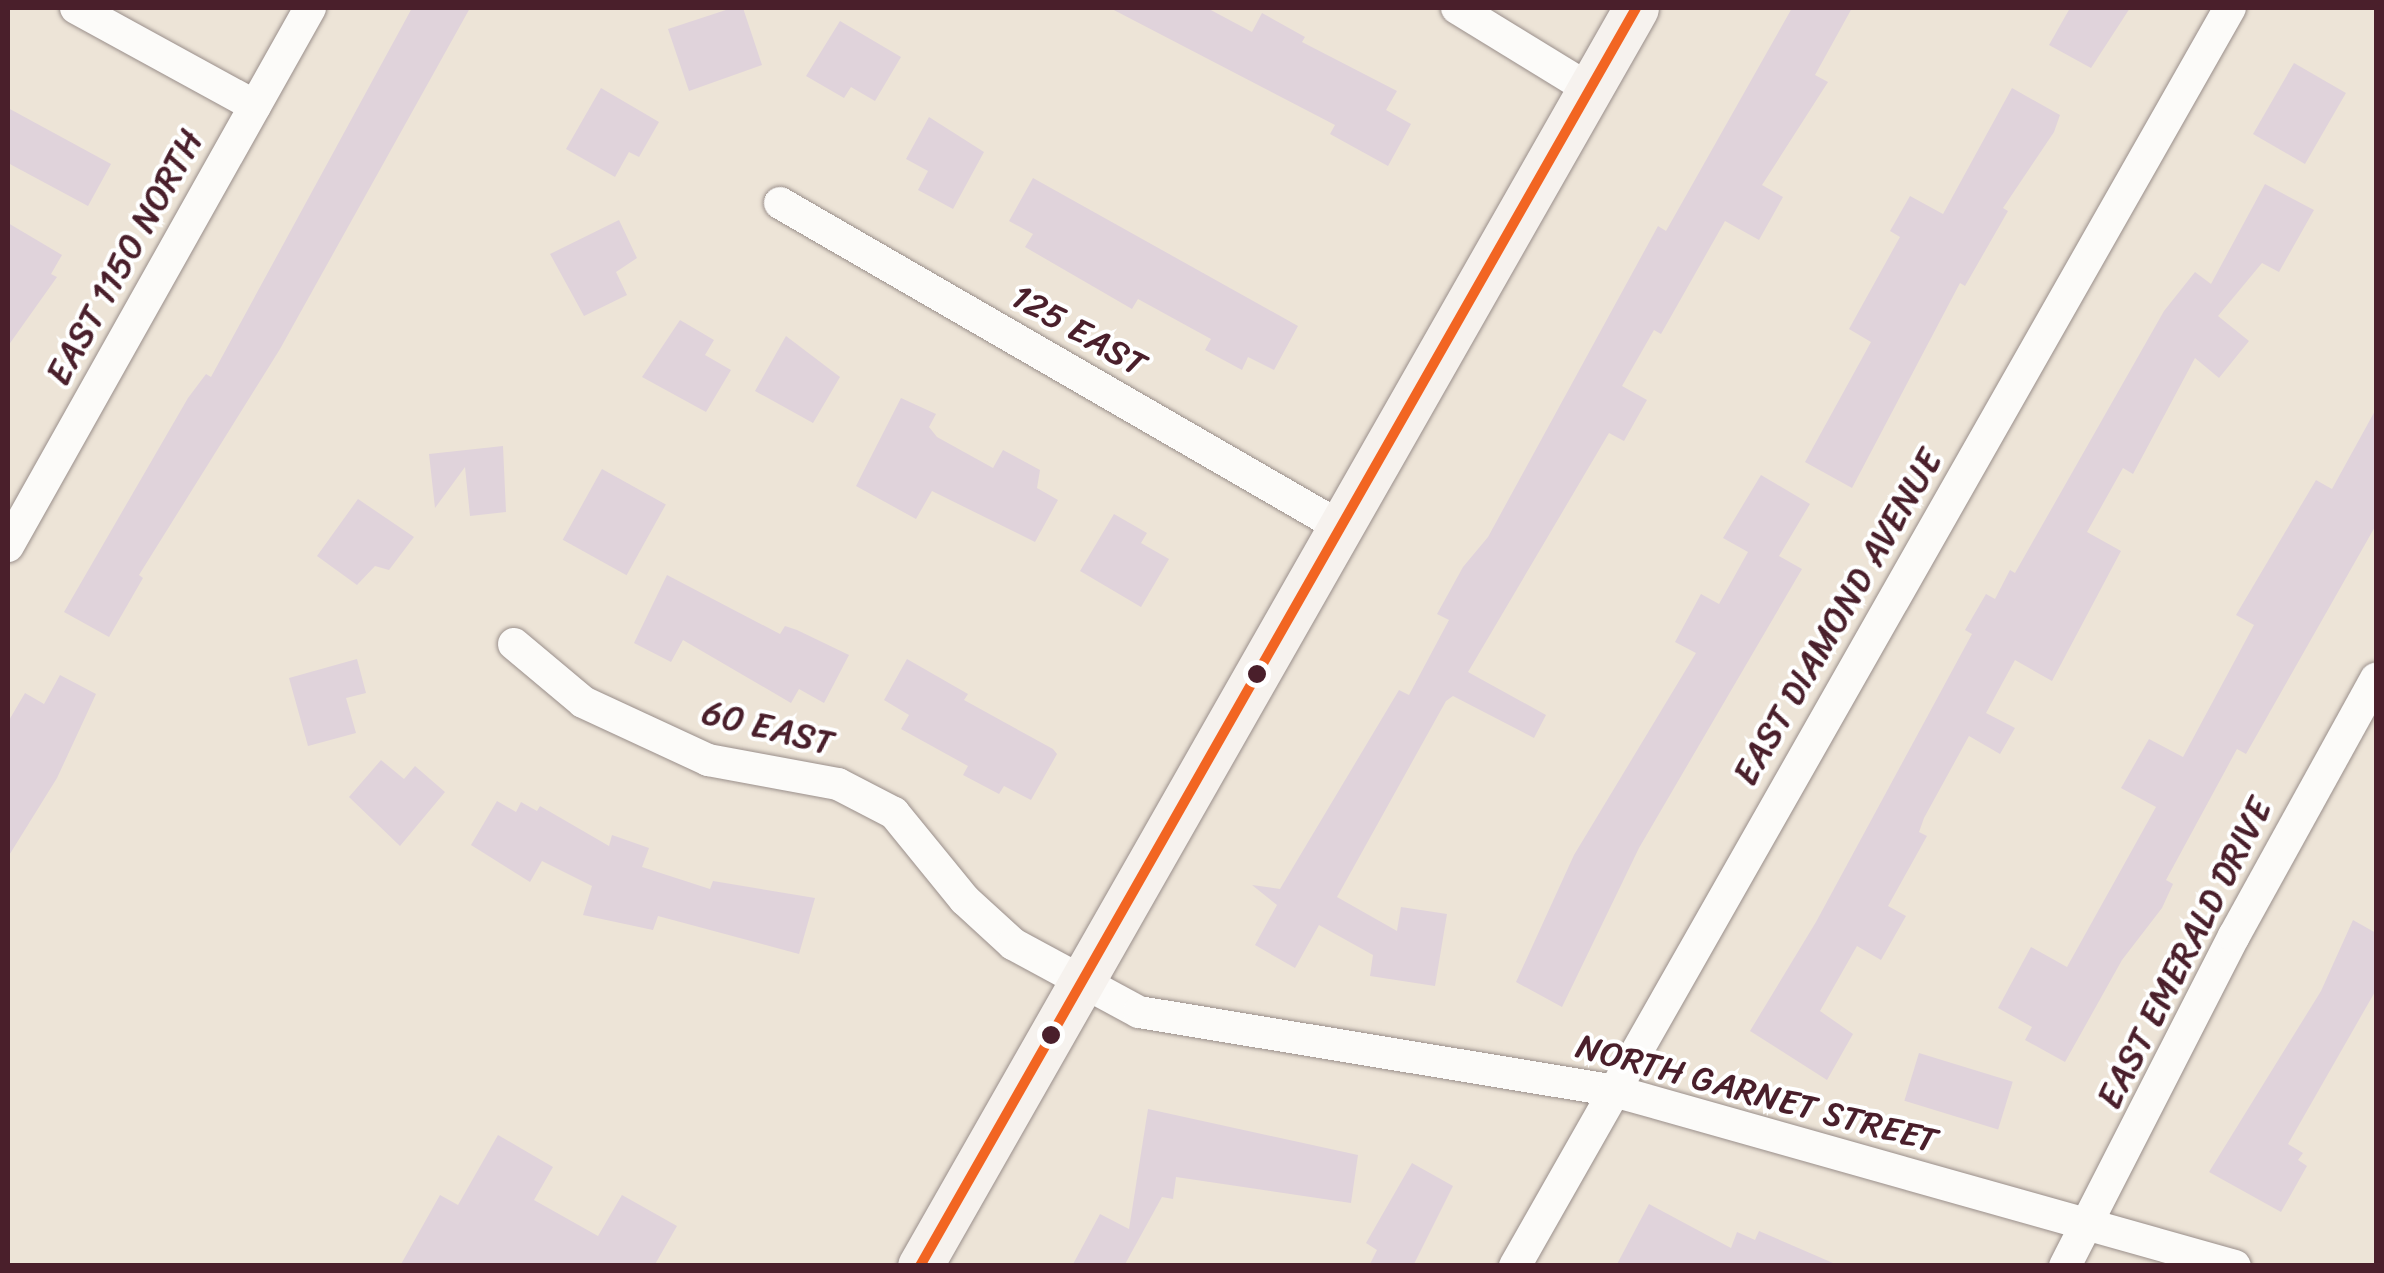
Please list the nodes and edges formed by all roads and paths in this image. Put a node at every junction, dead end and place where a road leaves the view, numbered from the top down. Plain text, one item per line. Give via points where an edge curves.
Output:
1 (76, 8) edge
2 (310, 8) edge
3 (1457, 8) edge
4 (1636, 8) edge
5 (2230, 8) edge
6 (1590, 89) junction
7 (255, 106) junction
8 (780, 203) dead end
9 (1338, 526) junction
10 (8, 546) edge
11 (514, 644) dead end
12 (2376, 679) edge
13 (1080, 982) junction
14 (1614, 1091) junction
15 (2090, 1225) junction
16 (920, 1266) edge
17 (1515, 1266) edge
18 (2066, 1266) edge
19 (2235, 1266) edge

1 - 7 street
2 - 7 street, EAST 1150 NORTH
3 - 6 street
4 - 6 main road
5 - 14 street, EAST DIAMOND AVENUE
6 - 9 main road
7 - 10 street, EAST 1150 NORTH
8 - 9 street, 125 EAST
9 - 13 main road
11 - 13 street, 60 EAST via 583,702 708,760 838,784 894,814 965,900 1012,944
12 - 15 street, EAST EMERALD DRIVE via 2234,936
13 - 14 street, NORTH GARNET STREET via 1138,1012
13 - 16 main road
14 - 15 street, NORTH GARNET STREET
14 - 17 street, EAST DIAMOND AVENUE
15 - 18 street, EAST EMERALD DRIVE
15 - 19 street, NORTH GARNET STREET

